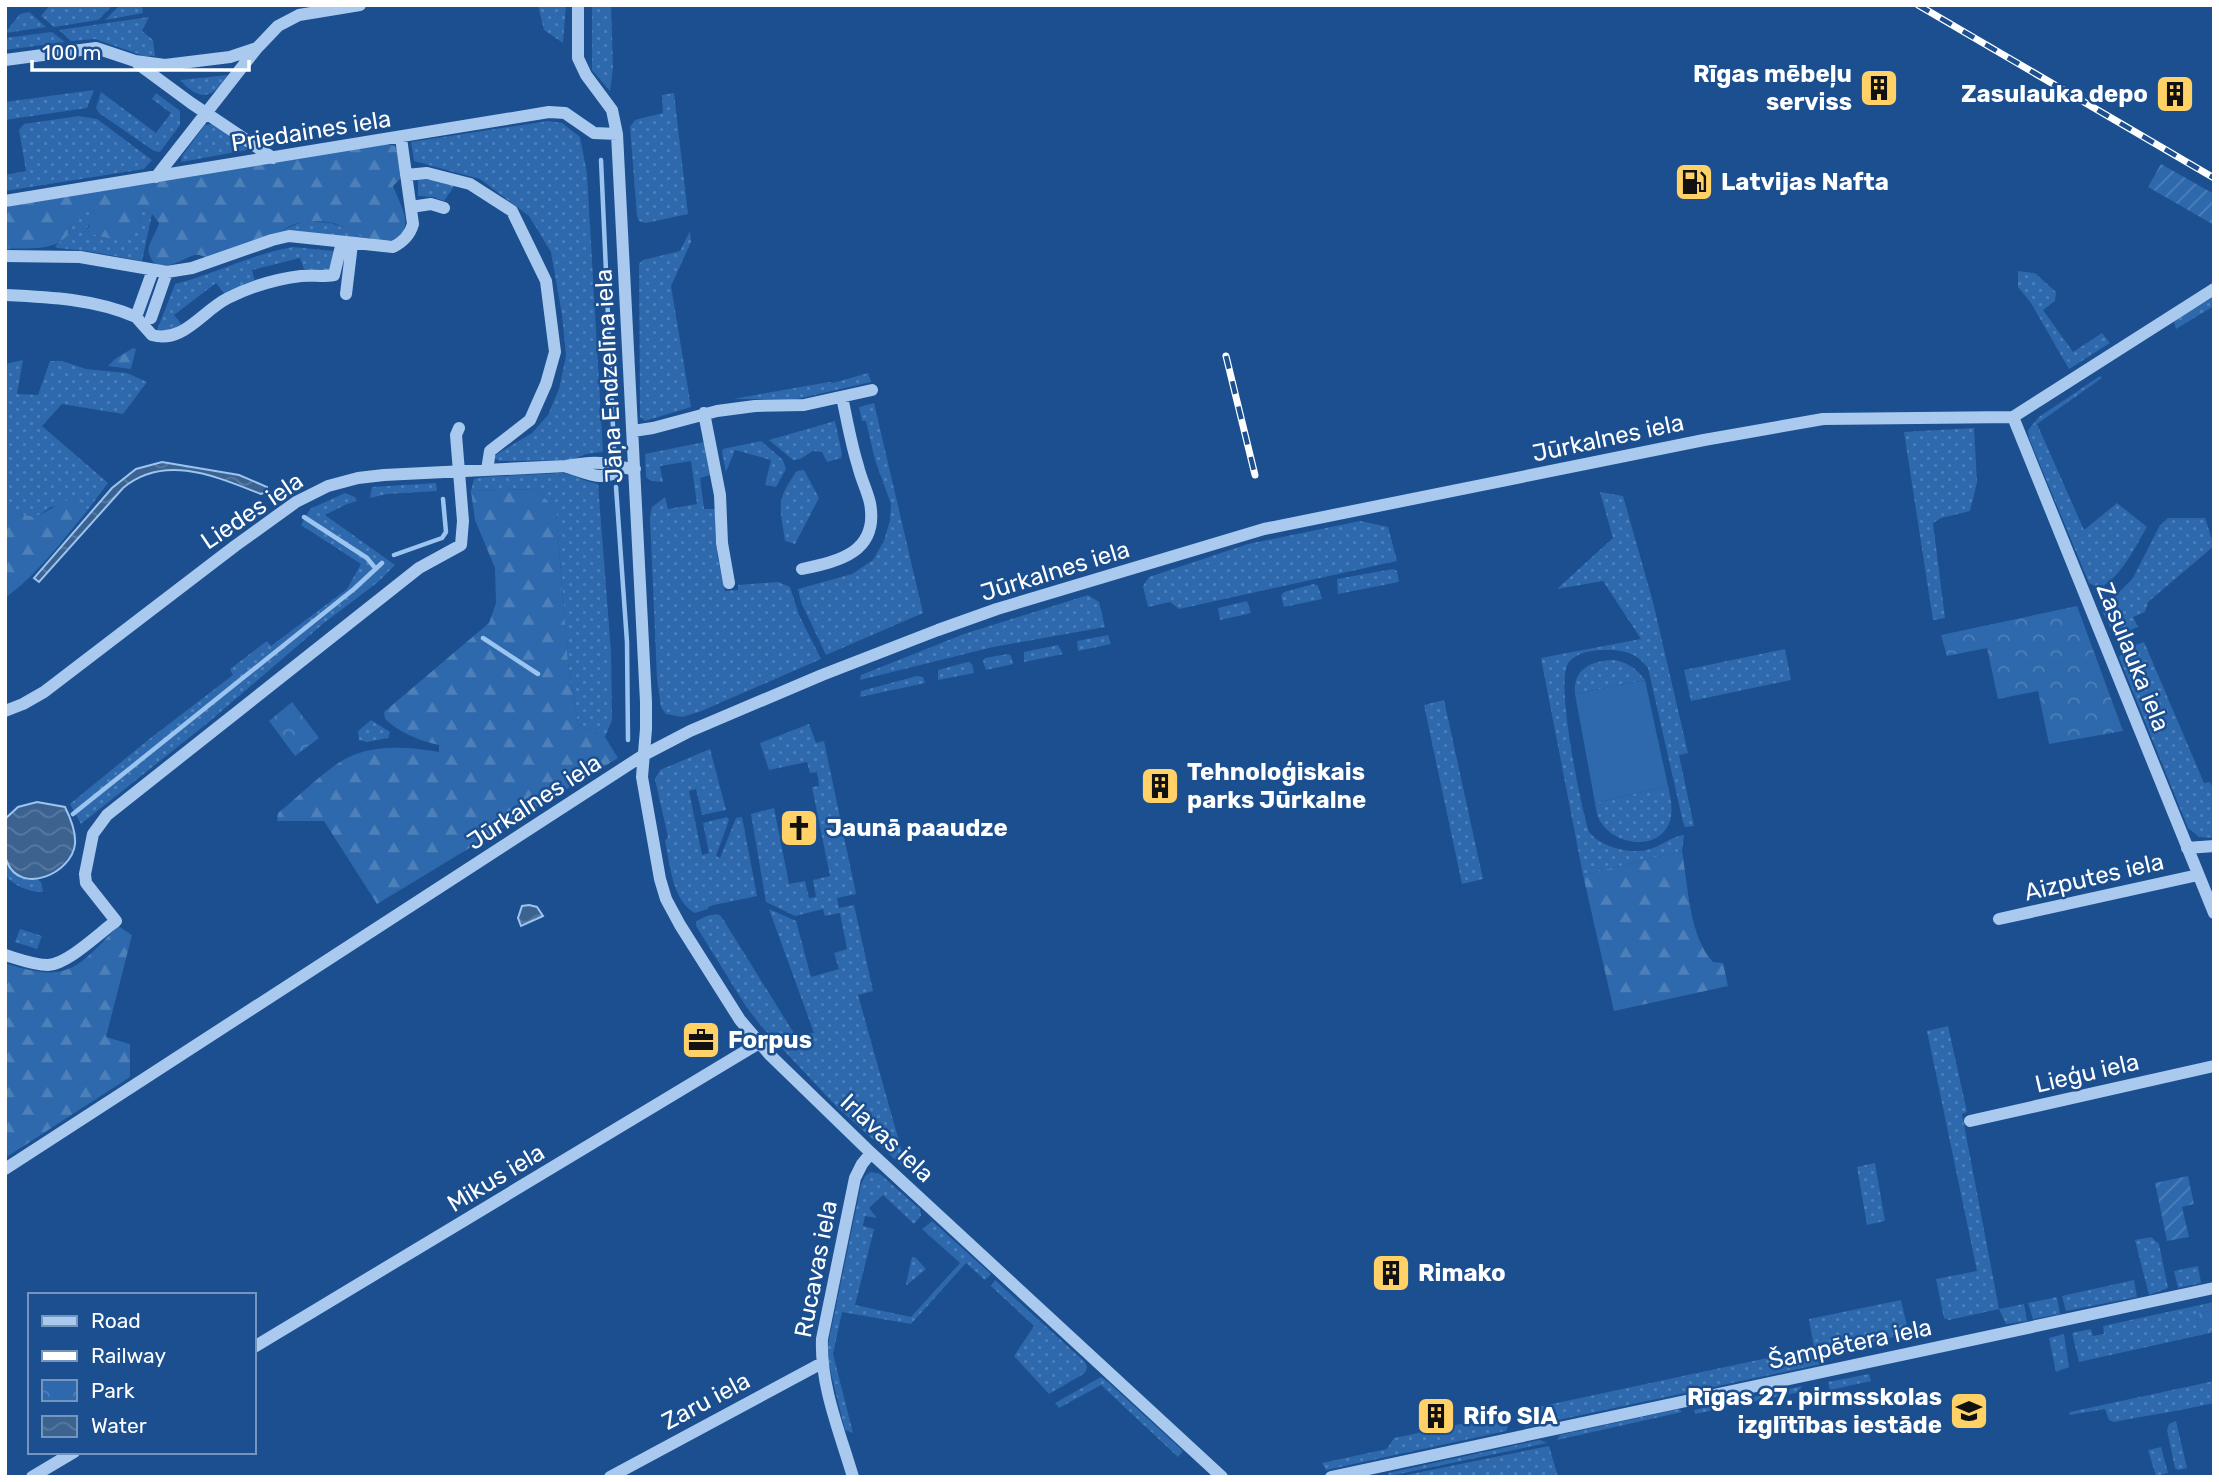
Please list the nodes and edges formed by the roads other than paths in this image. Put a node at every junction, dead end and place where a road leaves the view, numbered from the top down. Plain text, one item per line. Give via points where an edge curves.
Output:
1 (360, 5) edge
2 (578, 5) edge
3 (257, 48) junction
4 (5, 60) edge
5 (135, 61) junction
6 (207, 113) junction
7 (617, 134) junction
8 (401, 138) junction
9 (273, 158) junction
10 (406, 175) junction
11 (156, 177) junction
12 (5, 201) edge
13 (411, 207) junction
14 (444, 208) dead end
15 (347, 243) junction
16 (5, 256) edge
17 (153, 270) junction
18 (167, 272) junction
19 (2214, 289) edge
20 (346, 294) dead end
21 (5, 295) edge
22 (136, 317) junction
23 (151, 318) dead end
24 (872, 390) dead end
25 (842, 397) junction
26 (704, 413) junction
27 (2013, 417) junction
28 (460, 428) dead end
29 (633, 431) junction
30 (628, 469) junction
31 (487, 470) junction
32 (458, 471) junction
33 (802, 569) dead end
34 (729, 583) dead end
35 (5, 710) edge
36 (642, 756) junction
37 (2214, 846) edge
38 (2188, 848) junction
39 (2198, 875) junction
40 (2214, 913) edge
41 (1999, 919) dead end
42 (5, 954) edge
43 (759, 1044) junction
44 (2214, 1066) edge
45 (1970, 1121) dead end
46 (871, 1153) junction
47 (5, 1169) edge
48 (2214, 1288) edge
49 (256, 1346) edge
50 (822, 1363) junction
51 (71, 1454) edge
52 (32, 1477) edge
53 (610, 1477) edge
54 (853, 1477) edge
55 (1222, 1477) edge
56 (1331, 1477) edge

1 - 3 street via 289,19
2 - 7 street, Jāņa Endzelīna iela via 578,58 612,110
3 - 5 street via 230,57 165,65
3 - 6 street
4 - 5 street via 96,47
5 - 6 street
6 - 9 street
6 - 11 street
7 - 8 street, Priedaines iela via 594,133 565,113 550,112
7 - 29 street, Jāņa Endzelīna iela
8 - 9 street, Priedaines iela
8 - 10 street
9 - 11 street, Priedaines iela
10 - 13 street
10 - 31 street via 427,173 470,184 512,211 546,281 555,352 546,384 530,420 490,451
11 - 12 street, Priedaines iela
13 - 14 street via 431,204
13 - 15 street via 413,223 399,244
15 - 18 street via 289,236
15 - 20 street
15 - 22 street via 334,275 259,285 227,298 171,337 152,335
16 - 17 street via 80,257
17 - 18 street
17 - 22 street
18 - 23 street
19 - 27 street
21 - 22 street via 59,297
24 - 25 street
25 - 26 street via 804,405
25 - 33 street via 869,502 870,526 863,543 850,555
26 - 29 street
26 - 34 street via 720,495
27 - 36 street, Jūrkalnes iela via 1823,419 1264,529 938,630 690,731
27 - 38 street, Zasulauka iela
28 - 32 street via 456,435
29 - 30 street, Jāņa Endzelīna iela
30 - 31 street, Liedes iela via 589,462
30 - 36 street, Jāņa Endzelīna iela via 646,702
31 - 32 street, Liedes iela
32 - 35 street, Liedes iela via 358,478 296,502 44,692
32 - 42 street via 463,531 458,549 419,568 350,621 107,816 93,834 86,883 116,920 51,965
36 - 43 street, Irlavas iela via 655,858 666,899
36 - 47 street, Jūrkalnes iela
37 - 38 street, Aizputes iela
38 - 39 street, Zasulauka iela
39 - 40 street, Zasulauka iela
39 - 41 street, Aizputes iela
43 - 46 street, Irlavas iela
43 - 49 street, Mikus iela
44 - 45 street, Lieģu iela
46 - 50 street, Rucavas iela via 855,1178 823,1330
46 - 55 street, Irlavas iela
48 - 56 street, Šampētera iela
50 - 53 street, Zaru iela
50 - 54 street, Rucavas iela
51 - 52 street

